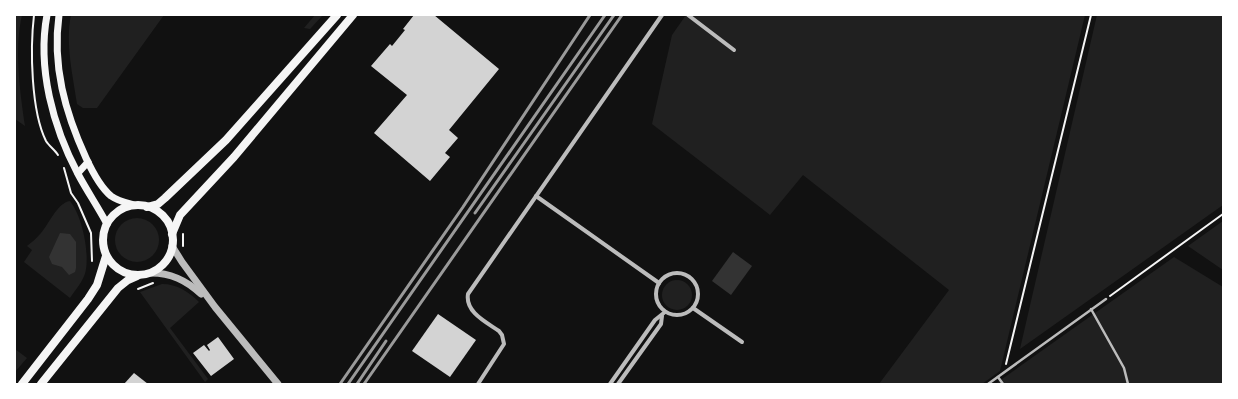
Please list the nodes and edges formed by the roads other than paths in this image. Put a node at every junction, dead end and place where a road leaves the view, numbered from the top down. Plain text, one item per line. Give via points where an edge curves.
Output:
1 (47, 15) edge
2 (59, 15) edge
3 (336, 15) edge
4 (354, 15) edge
5 (662, 15) edge
6 (688, 15) edge
7 (734, 50) dead end
8 (88, 162) junction
9 (78, 174) junction
10 (536, 196) junction
11 (134, 206) junction
12 (147, 207) junction
13 (107, 224) junction
14 (172, 234) junction
15 (172, 246) junction
16 (106, 256) junction
17 (151, 273) junction
18 (139, 276) junction
19 (659, 283) junction
20 (1106, 299) road end
21 (215, 307) junction
22 (693, 308) junction
23 (1091, 309) junction
24 (664, 314) junction
25 (742, 342) dead end
26 (998, 377) junction
27 (22, 384) edge
28 (41, 384) edge
29 (278, 384) edge
30 (478, 384) edge
31 (610, 384) edge
32 (618, 384) edge
33 (988, 384) edge
34 (1003, 384) edge
35 (1128, 384) edge

1 - 9 main road via 43,33 50,99 65,145
2 - 8 main road via 56,32 59,78 65,106
3 - 12 main road via 226,140 158,204
4 - 14 main road via 234,157 180,215
5 - 10 street
6 - 7 street
8 - 9 main road
8 - 11 main road via 109,194
9 - 13 main road
10 - 19 street
10 - 30 street via 468,294 470,309 499,331 503,338 502,348
11 - 12 main road
11 - 13 main road via 123,208
12 - 14 main road via 164,217
13 - 16 main road via 103,240
14 - 15 main road
15 - 17 main road via 169,257 161,267
15 - 21 street
16 - 18 main road via 120,270
16 - 27 main road via 97,285 88,299
17 - 18 main road
17 - 21 street via 181,279 194,287
18 - 28 main road via 118,288
19 - 22 street via 672,273 679,273 692,279 699,297
19 - 24 street via 657,301
20 - 23 lane
21 - 29 street
22 - 24 street via 680,316
22 - 25 street
23 - 26 lane
23 - 35 lane via 1124,368
24 - 31 street via 655,320
24 - 32 street via 661,324
26 - 33 lane
26 - 34 lane

